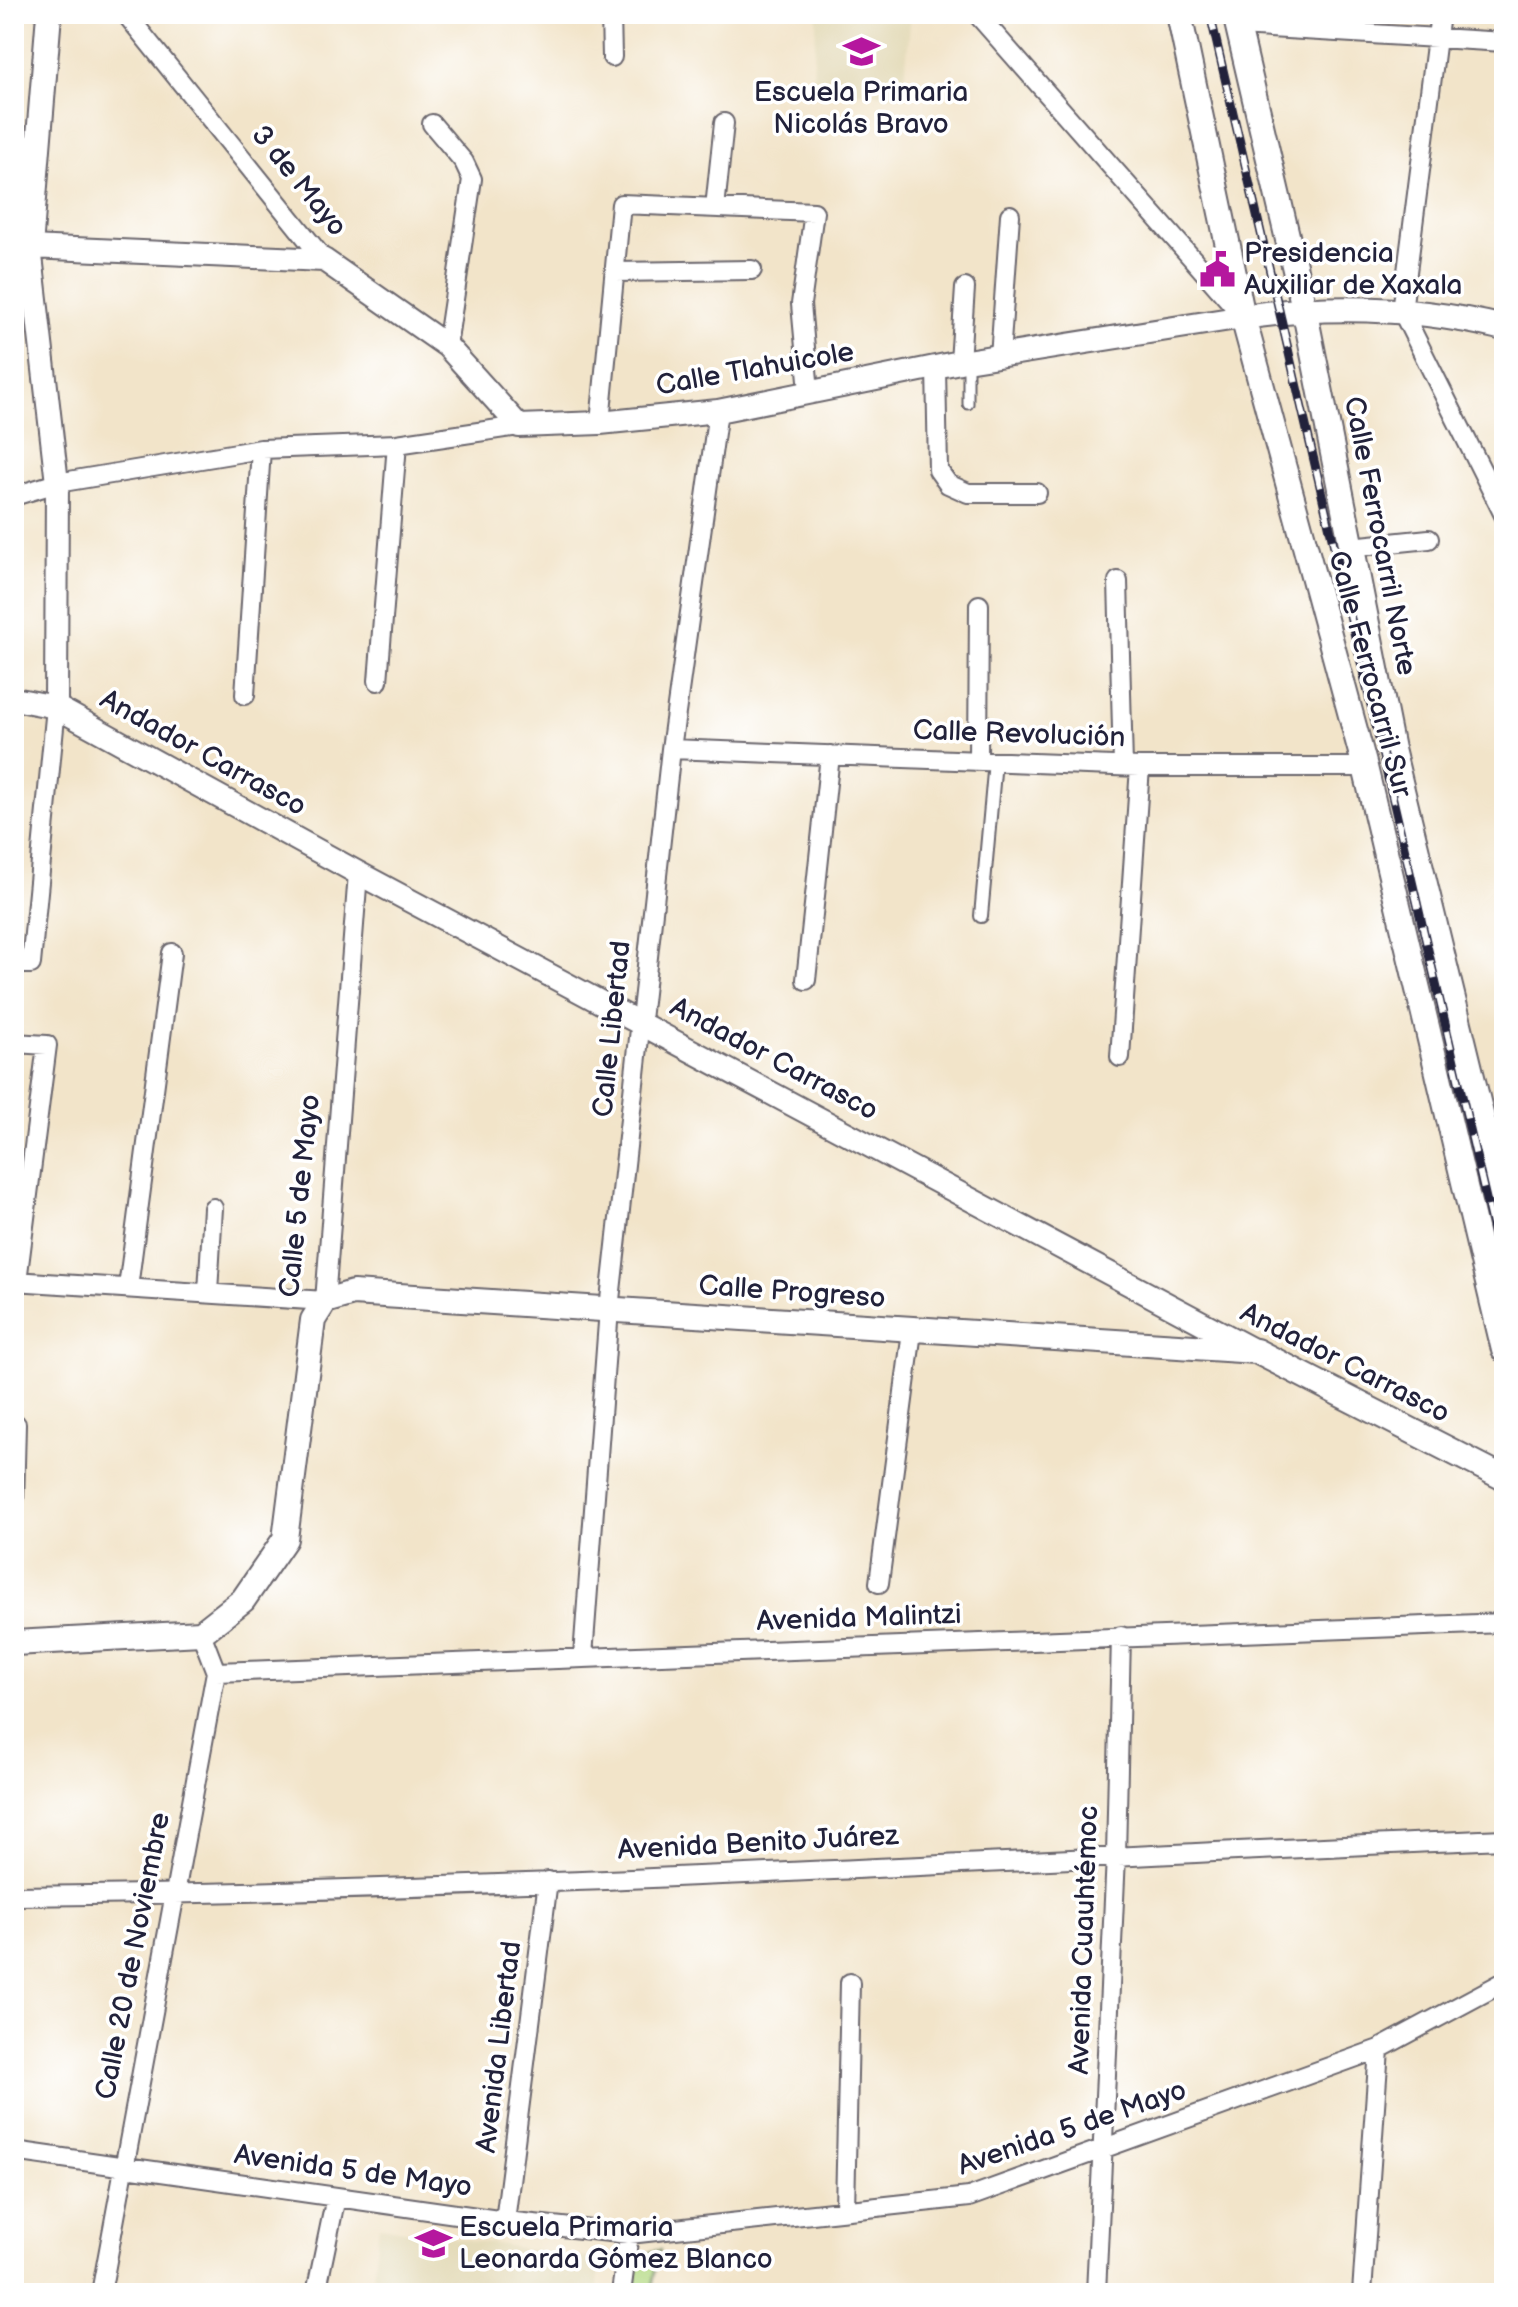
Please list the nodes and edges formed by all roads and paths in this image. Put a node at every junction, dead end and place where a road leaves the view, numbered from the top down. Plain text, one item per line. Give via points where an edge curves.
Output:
1 (49, 14) edge
2 (126, 14) edge
3 (611, 14) edge
4 (1179, 14) edge
5 (1440, 14) edge
6 (984, 18) edge
7 (1236, 20) edge
8 (1438, 37) junction
9 (1504, 42) edge
10 (612, 57) dead end
11 (724, 123) dead end
12 (432, 124) dead end
13 (715, 208) junction
14 (1010, 215) dead end
15 (22, 246) edge
16 (324, 260) junction
17 (752, 270) dead end
18 (615, 272) junction
19 (965, 288) dead end
20 (1304, 308) junction
21 (1402, 311) junction
22 (1243, 317) junction
23 (1504, 328) edge
24 (447, 346) junction
25 (1000, 357) junction
26 (964, 362) junction
27 (936, 368) junction
28 (809, 391) junction
29 (968, 404) dead end
30 (718, 411) junction
31 (600, 423) junction
32 (519, 426) junction
33 (397, 444) junction
34 (261, 449) junction
35 (57, 483) junction
36 (1037, 493) dead end
37 (14, 496) edge
38 (1504, 515) edge
39 (1429, 539) dead end
40 (1351, 547) junction
41 (1118, 581) dead end
42 (979, 605) dead end
43 (378, 681) dead end
44 (245, 695) dead end
45 (14, 699) edge
46 (56, 707) junction
47 (671, 749) junction
48 (830, 755) junction
49 (987, 761) junction
50 (1131, 767) junction
51 (1365, 767) junction
52 (358, 873) junction
53 (14, 915) edge
54 (34, 916) junction
55 (981, 916) dead end
56 (172, 953) dead end
57 (14, 964) edge
58 (806, 980) dead end
59 (641, 1021) junction
60 (14, 1043) edge
61 (1120, 1057) dead end
62 (213, 1208) dead end
63 (1504, 1208) edge
64 (15, 1281) edge
65 (128, 1288) junction
66 (208, 1292) junction
67 (325, 1301) junction
68 (609, 1309) junction
69 (912, 1331) junction
70 (1504, 1350) edge
71 (1256, 1351) junction
72 (16, 1424) dead end
73 (1504, 1478) edge
74 (14, 1505) edge
75 (879, 1583) dead end
76 (1504, 1623) edge
77 (201, 1633) junction
78 (1121, 1636) junction
79 (14, 1643) edge
80 (583, 1656) junction
81 (216, 1672) junction
82 (1504, 1839) edge
83 (1116, 1856) junction
84 (548, 1881) junction
85 (173, 1894) junction
86 (14, 1896) edge
87 (1504, 1982) edge
88 (850, 1983) dead end
89 (1379, 2049) junction
90 (1103, 2147) junction
91 (14, 2151) edge
92 (123, 2167) junction
93 (336, 2197) junction
94 (845, 2210) junction
95 (505, 2221) junction
96 (629, 2234) junction
97 (101, 2293) edge
98 (316, 2293) edge
99 (621, 2293) edge
100 (1096, 2293) edge
101 (1362, 2293) edge

1 - 15 main road
2 - 16 street, 3 de Mayo
3 - 10 street
4 - 22 main road, Calle Ferrocarril Sur
5 - 8 street
6 - 22 street
7 - 8 street
7 - 20 main road, Calle Ferrocarril Norte
8 - 9 street
8 - 21 street
11 - 13 street
12 - 24 street via 472,179
13 - 18 street via 621,204
13 - 28 street via 814,212 801,304
14 - 25 street
15 - 16 street
15 - 35 street
16 - 24 street, 3 de Mayo
17 - 18 street
18 - 31 street
19 - 26 street
20 - 21 main road, Calle Tlahuicole
20 - 22 main road, Calle Tlahuicole
20 - 40 main road, Calle Ferrocarril Norte
21 - 23 main road, Calle Tlahuicole via 1444,313
21 - 38 street
22 - 25 street, Calle Tlahuicole
22 - 51 main road, Calle Ferrocarril Sur
24 - 32 street, 3 de Mayo
25 - 26 street, Calle Tlahuicole
26 - 27 street, Calle Tlahuicole
26 - 29 lane
27 - 28 street, Calle Tlahuicole
27 - 36 street via 938,470 948,484 968,493
28 - 30 street, Calle Tlahuicole
30 - 31 street, Calle Tlahuicole
30 - 47 street, Calle Libertad
31 - 32 street, Calle Tlahuicole
32 - 33 street, Calle Tlahuicole
33 - 34 street, Calle Tlahuicole
33 - 43 street
34 - 35 street, Calle Tlahuicole
34 - 44 street
35 - 37 street, Calle Tlahuicole
35 - 46 street
39 - 40 street
40 - 63 main road, Calle Ferrocarril Norte via 1392,749
41 - 50 street
42 - 49 street
45 - 46 street, Andador Carrasco
46 - 52 street, Andador Carrasco
46 - 54 street
47 - 48 street, Calle Revolución
47 - 59 street, Calle Libertad
48 - 49 street, Calle Revolución
48 - 58 street
49 - 50 street, Calle Revolución
49 - 55 street
50 - 51 street, Calle Revolución
50 - 61 street
51 - 70 main road, Calle Ferrocarril Sur
52 - 59 street, Andador Carrasco
52 - 67 street, Calle 5 de Mayo
53 - 54 street
54 - 57 street via 31,964
56 - 65 street
59 - 68 street, Calle Libertad
59 - 71 street, Andador Carrasco
60 - 64 street via 47,1045
62 - 66 street
64 - 65 street
65 - 66 street
66 - 67 street
67 - 68 main road, Calle Progreso via 353,1293
67 - 77 main road, Calle 5 de Mayo via 313,1320 285,1539 243,1600
68 - 69 main road, Calle Progreso
68 - 80 street, Calle Libertad
69 - 71 main road, Calle Progreso
69 - 75 street
71 - 73 main road, Andador Carrasco
72 - 74 street
76 - 78 street, Avenida Malintzi
77 - 79 main road
77 - 81 street
78 - 80 street, Avenida Malintzi
78 - 83 street, Avenida Cuauhtémoc
80 - 81 street, Avenida Malintzi
81 - 85 street, Calle 20 de Noviembre
82 - 83 street, Avenida Benito Juárez
83 - 84 street, Avenida Benito Juárez
83 - 90 street, Avenida Cuauhtémoc
84 - 85 street, Avenida Benito Juárez
84 - 95 street, Avenida Libertad
85 - 86 street, Avenida Benito Juárez
85 - 92 street, Calle 20 de Noviembre
87 - 89 street, Avenida 5 de Mayo
88 - 94 street
89 - 90 street, Avenida 5 de Mayo
89 - 101 street
90 - 94 street, Avenida 5 de Mayo via 969,2197
90 - 100 street, Avenida Cuauhtémoc
91 - 92 street, Avenida 5 de Mayo
92 - 93 street, Avenida 5 de Mayo
92 - 97 street, Calle 20 de Noviembre
93 - 95 street, Avenida 5 de Mayo
93 - 98 street
94 - 96 street, Avenida 5 de Mayo
95 - 96 street, Avenida 5 de Mayo
96 - 99 street

